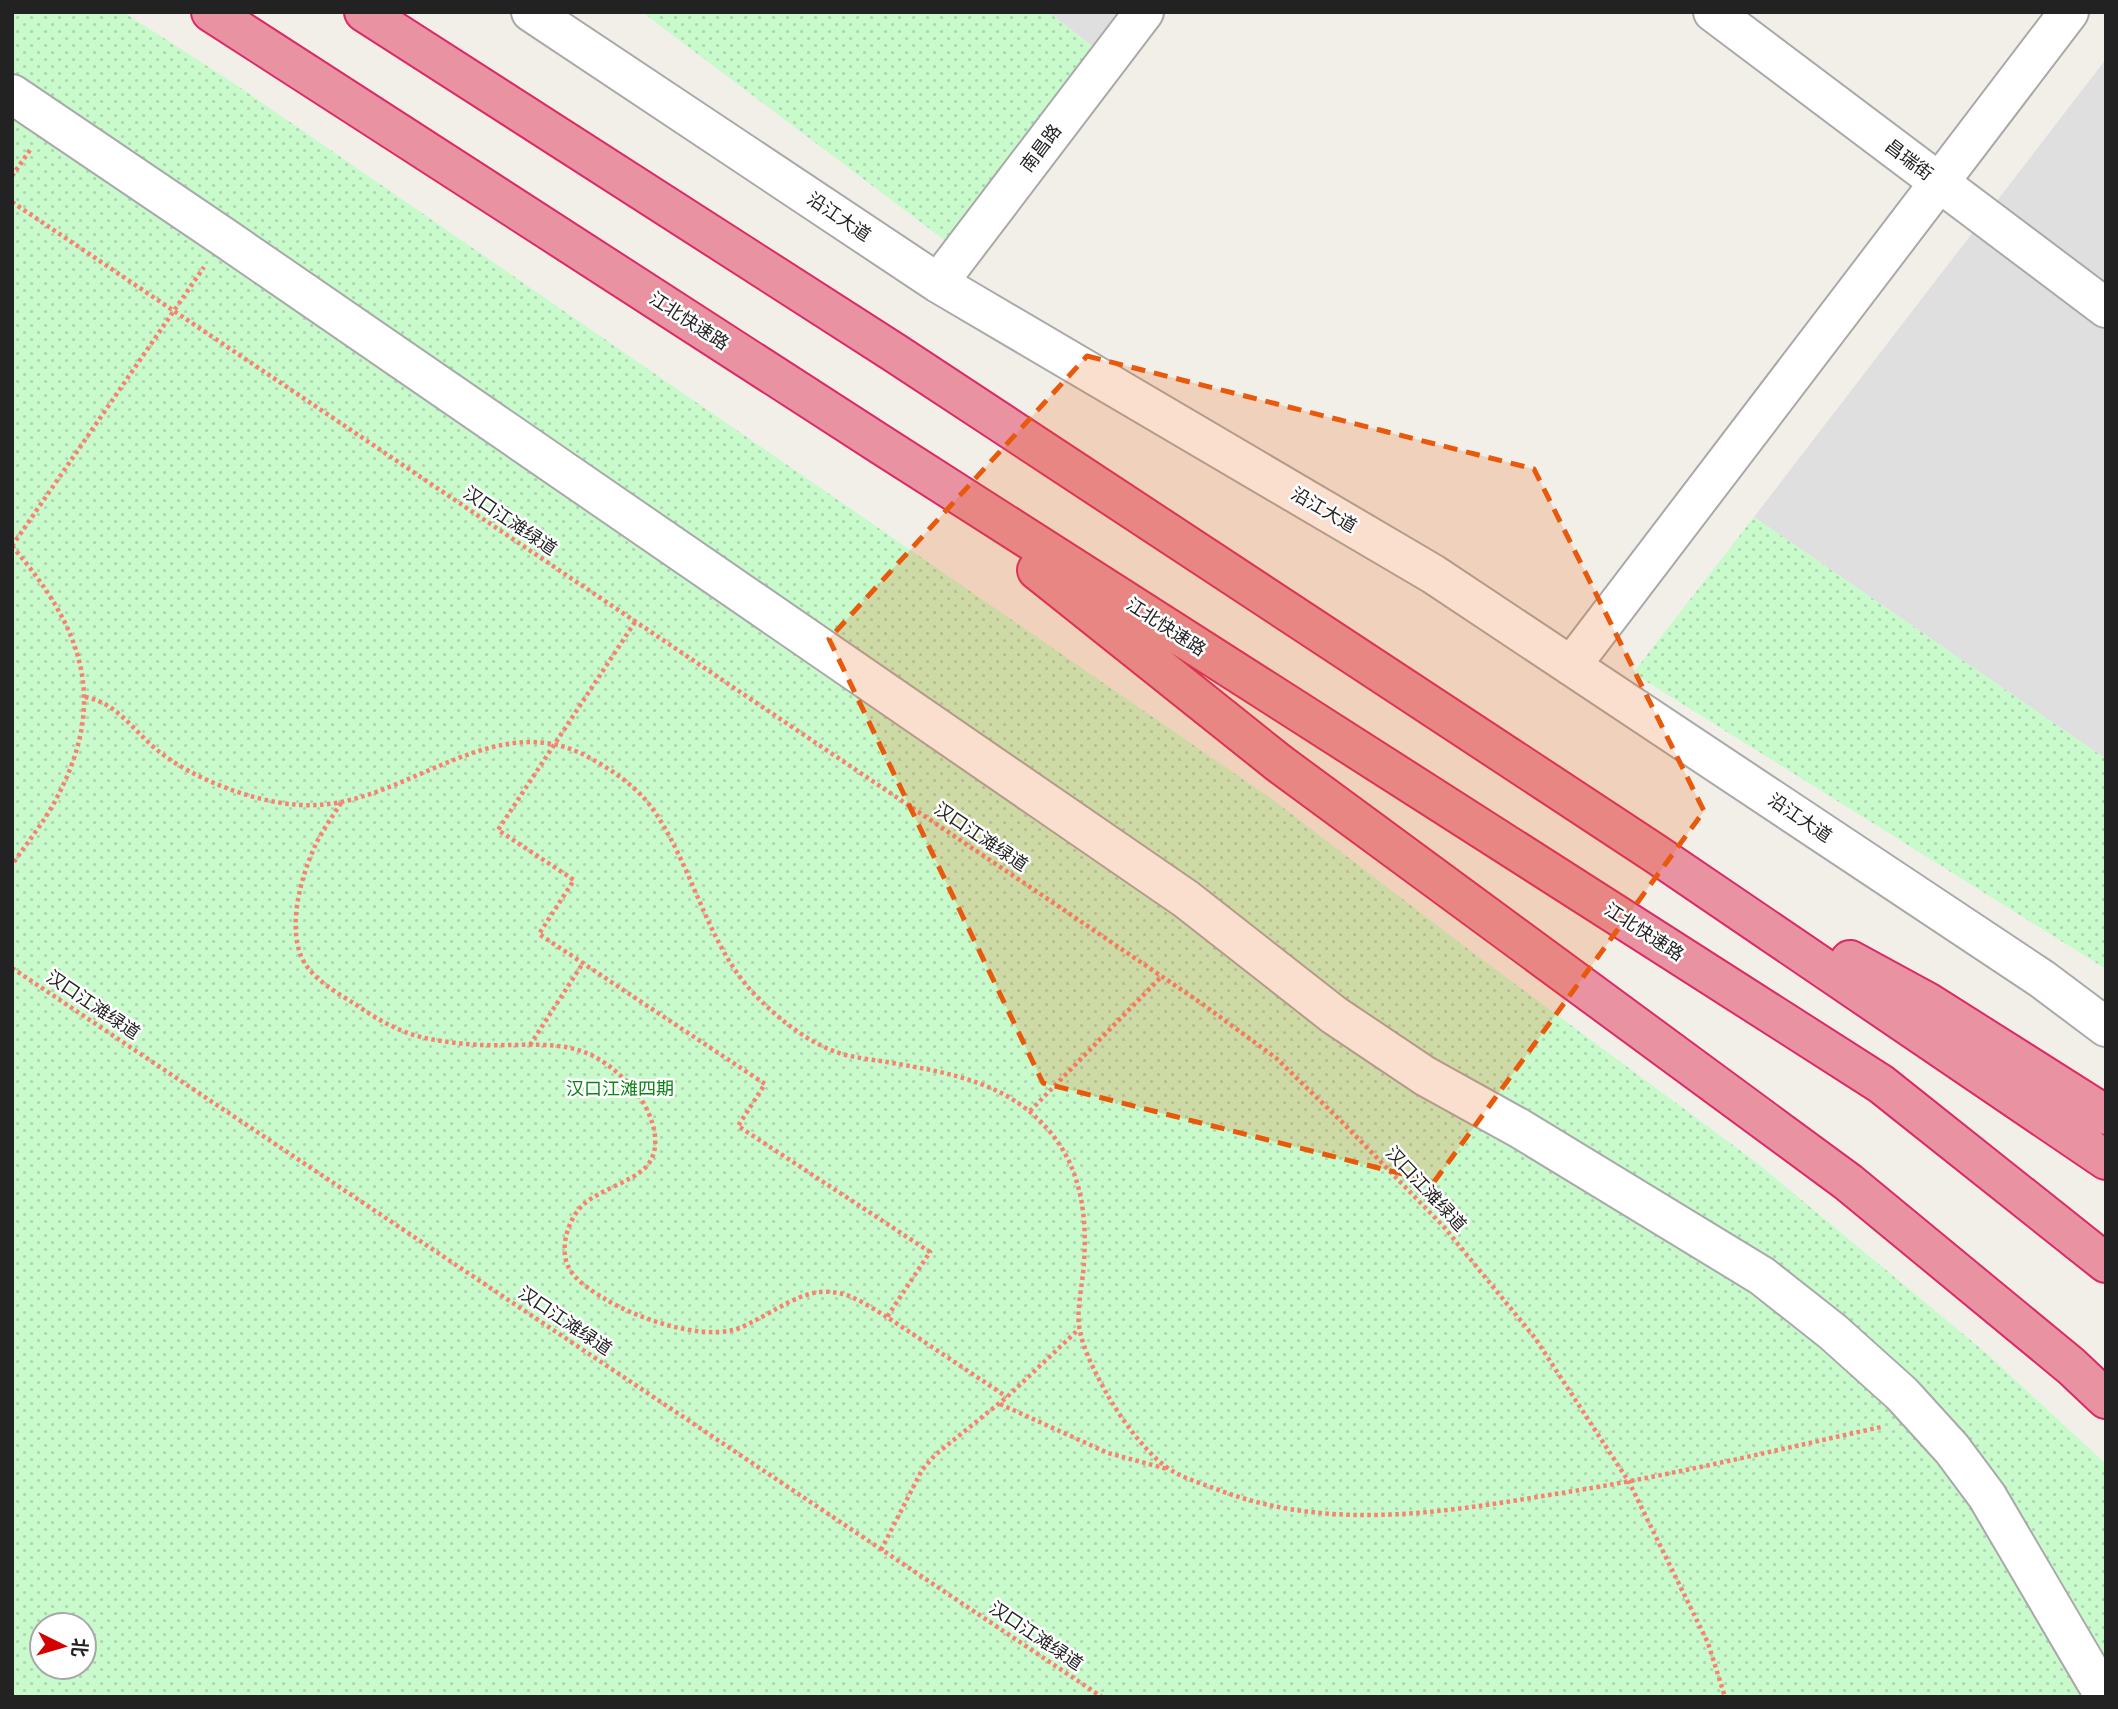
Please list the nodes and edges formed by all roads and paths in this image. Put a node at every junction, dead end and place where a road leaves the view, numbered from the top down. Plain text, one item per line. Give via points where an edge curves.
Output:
1 (211, 12) edge
2 (364, 12) edge
3 (531, 12) edge
4 (1144, 12) edge
5 (1713, 12) edge
6 (2069, 12) edge
7 (12, 94) edge
8 (1939, 183) junction
9 (12, 202) edge
10 (225, 238) junction
11 (939, 283) junction
12 (2106, 308) edge
13 (173, 312) junction
14 (883, 446) junction
15 (12, 546) edge
16 (635, 622) junction
17 (1571, 666) junction
18 (85, 697) junction
19 (554, 745) junction
20 (341, 802) junction
21 (1656, 854) junction
22 (12, 865) edge
23 (583, 963) junction
24 (12, 968) edge
25 (1162, 976) junction
26 (2106, 1027) edge
27 (529, 1045) junction
28 (1030, 1111) junction
29 (2106, 1115) edge
30 (2106, 1160) edge
31 (2106, 1263) edge
32 (887, 1317) junction
33 (1079, 1329) junction
34 (1007, 1397) junction
35 (2106, 1399) edge
36 (999, 1403) junction
37 (1923, 1417) junction
38 (1168, 1469) junction
39 (1629, 1482) junction
40 (881, 1550) junction
41 (1102, 1697) edge
42 (1724, 1697) edge
43 (2105, 1697) edge

1 - 14 highway, 江北快速路
2 - 21 highway via 918,368
3 - 11 street, 沿江大道
4 - 11 street, 南昌路
5 - 8 street, 昌瑞街
6 - 8 street
7 - 10 street
8 - 12 street, 昌瑞街
8 - 17 street
9 - 13 path, 汉口江滩绿道
10 - 13 path
10 - 37 street via 1186,898 1334,1015 1425,1076 1762,1276 1833,1332
11 - 17 street, 沿江大道 via 1433,574
13 - 15 path
13 - 16 path, 汉口江滩绿道
14 - 31 highway, 江北快速路 via 1881,1084
14 - 35 highway via 1280,764 1848,1182
15 - 18 path via 50,594 69,632 79,655
16 - 19 path
16 - 25 path, 汉口江滩绿道
17 - 26 street, 沿江大道 via 2042,979
18 - 20 path via 112,708 172,761 204,779 294,804
18 - 22 path via 69,774
19 - 20 path via 515,743 484,749 390,788
19 - 23 path via 498,830 574,880 538,934
19 - 28 path via 589,757 649,803 733,967 787,1024 841,1054 982,1083
20 - 27 path via 315,846 300,894 297,935 307,963 325,984 405,1032 468,1044
21 - 29 highway via 1929,1003
21 - 30 highway
23 - 27 path
23 - 32 path via 765,1084 738,1126 930,1252
24 - 40 path, 汉口江滩绿道
25 - 28 path
25 - 39 path, 汉口江滩绿道 via 1276,1058 1444,1227 1535,1338
27 - 32 path via 580,1050 597,1058 635,1090 652,1117 655,1138 646,1167 584,1203 567,1232 566,1264 586,1286 636,1315 712,1332 734,1330 821,1292 844,1295
28 - 33 path via 1061,1146 1077,1180 1085,1247
32 - 34 path
33 - 34 path
33 - 38 path via 1108,1395
34 - 36 path
36 - 38 path via 1108,1453
36 - 40 path via 922,1470
37 - 39 path
37 - 43 street via 1987,1496
38 - 39 path via 1265,1506 1357,1516 1427,1514
39 - 42 path, 汉口江滩绿道 via 1708,1643
40 - 41 path, 汉口江滩绿道

